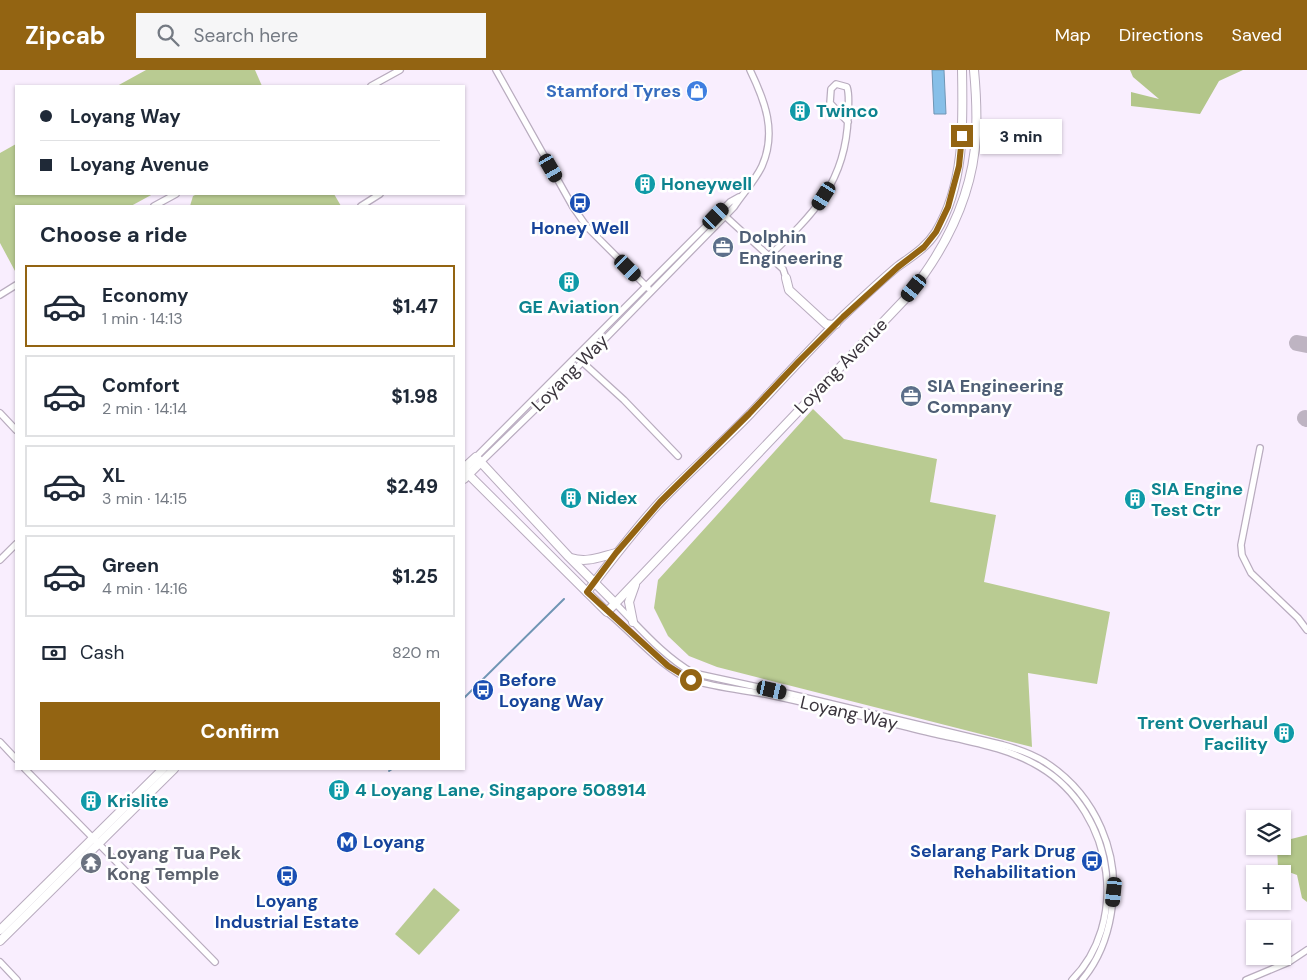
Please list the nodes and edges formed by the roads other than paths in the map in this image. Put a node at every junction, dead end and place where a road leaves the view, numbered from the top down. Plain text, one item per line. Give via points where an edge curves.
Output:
1 (400, 70) edge
2 (496, 70) edge
3 (750, 70) edge
4 (962, 70) edge
5 (974, 70) edge
6 (373, 85) edge
7 (848, 122) junction
8 (174, 195) edge
9 (378, 195) edge
10 (741, 196) junction
11 (166, 199) junction
12 (156, 205) edge
13 (169, 205) edge
14 (363, 205) edge
15 (727, 205) junction
16 (716, 216) junction
17 (725, 216) junction
18 (769, 256) junction
19 (786, 278) joint
20 (15, 286) edge
21 (646, 286) junction
22 (651, 291) junction
23 (0, 295) edge
24 (836, 324) junction
25 (573, 359) junction
26 (582, 361) junction
27 (0, 413) edge
28 (15, 429) edge
29 (1260, 448) dead end
30 (678, 456) dead end
31 (478, 459) junction
32 (465, 473) edge
33 (15, 545) edge
34 (616, 553) junction
35 (569, 557) junction
36 (0, 560) edge
37 (637, 581) junction
38 (595, 582) junction
39 (587, 592) junction
40 (615, 603) junction
41 (607, 612) junction
42 (633, 622) junction
43 (1307, 630) edge
44 (0, 742) edge
45 (15, 758) edge
46 (26, 770) edge
47 (162, 770) edge
48 (173, 770) edge
49 (97, 840) junction
50 (0, 930) edge
51 (0, 942) edge
52 (1307, 950) edge
53 (0, 961) edge
54 (215, 962) dead end
55 (1085, 979) edge
56 (18, 980) edge
57 (1072, 980) edge
58 (1246, 980) edge

1 - 6 street
2 - 21 street via 573,207 587,227
3 - 10 street, Loyang Way via 767,113 769,138 762,166
4 - 24 main road, Loyang Avenue via 963,120 959,166 948,207 936,232 924,247
5 - 37 main road, Loyang Avenue via 976,136 973,160 957,217 932,265 907,297
7 - 7 street via 830,103 831,89 836,84 844,85 848,90
7 - 18 street via 839,168 828,189 814,212
8 - 11 street
9 - 14 street
10 - 15 street, Loyang Way
10 - 17 street, Loyang Way
11 - 12 street
11 - 13 street
15 - 16 street, Loyang Way
15 - 17 street
16 - 17 street
16 - 21 street, Loyang Way
17 - 18 street
17 - 22 street, Loyang Way
18 - 19 street via 783,269
19 - 24 main road via 789,290 826,324
20 - 23 street
21 - 22 street
21 - 25 street, Loyang Way
22 - 26 street, Loyang Way
24 - 34 main road, Loyang Avenue via 660,502
25 - 26 street
25 - 31 street, Loyang Way
26 - 30 street
26 - 31 street, Loyang Way
27 - 28 street
29 - 43 street via 1240,545 1242,555 1251,573
31 - 32 main road, Loyang Way
31 - 35 main road, Loyang Way
32 - 39 main road, Loyang Way
33 - 36 street
34 - 35 main road via 590,561
34 - 38 main road, Loyang Avenue
35 - 38 main road, Loyang Way
37 - 40 main road, Loyang Avenue
37 - 42 main road via 629,602
38 - 39 main road, Loyang Avenue
38 - 40 main road, Loyang Way
39 - 41 main road, Loyang Way
40 - 41 main road, Loyang Avenue
40 - 42 street, Loyang Way
41 - 57 street, Loyang Way via 668,666 691,680 988,746 1029,760 1047,772 1070,792 1085,812 1096,831 1105,864 1108,895 1104,922 1095,946
42 - 55 street, Loyang Way via 693,674 1003,744 1036,756 1053,767 1090,808 1112,861 1114,892 1110,922 1101,950
44 - 45 street
46 - 49 street
47 - 49 main road
48 - 49 main road
49 - 50 main road
49 - 51 main road
49 - 54 street
52 - 58 street via 1289,962
53 - 56 street

